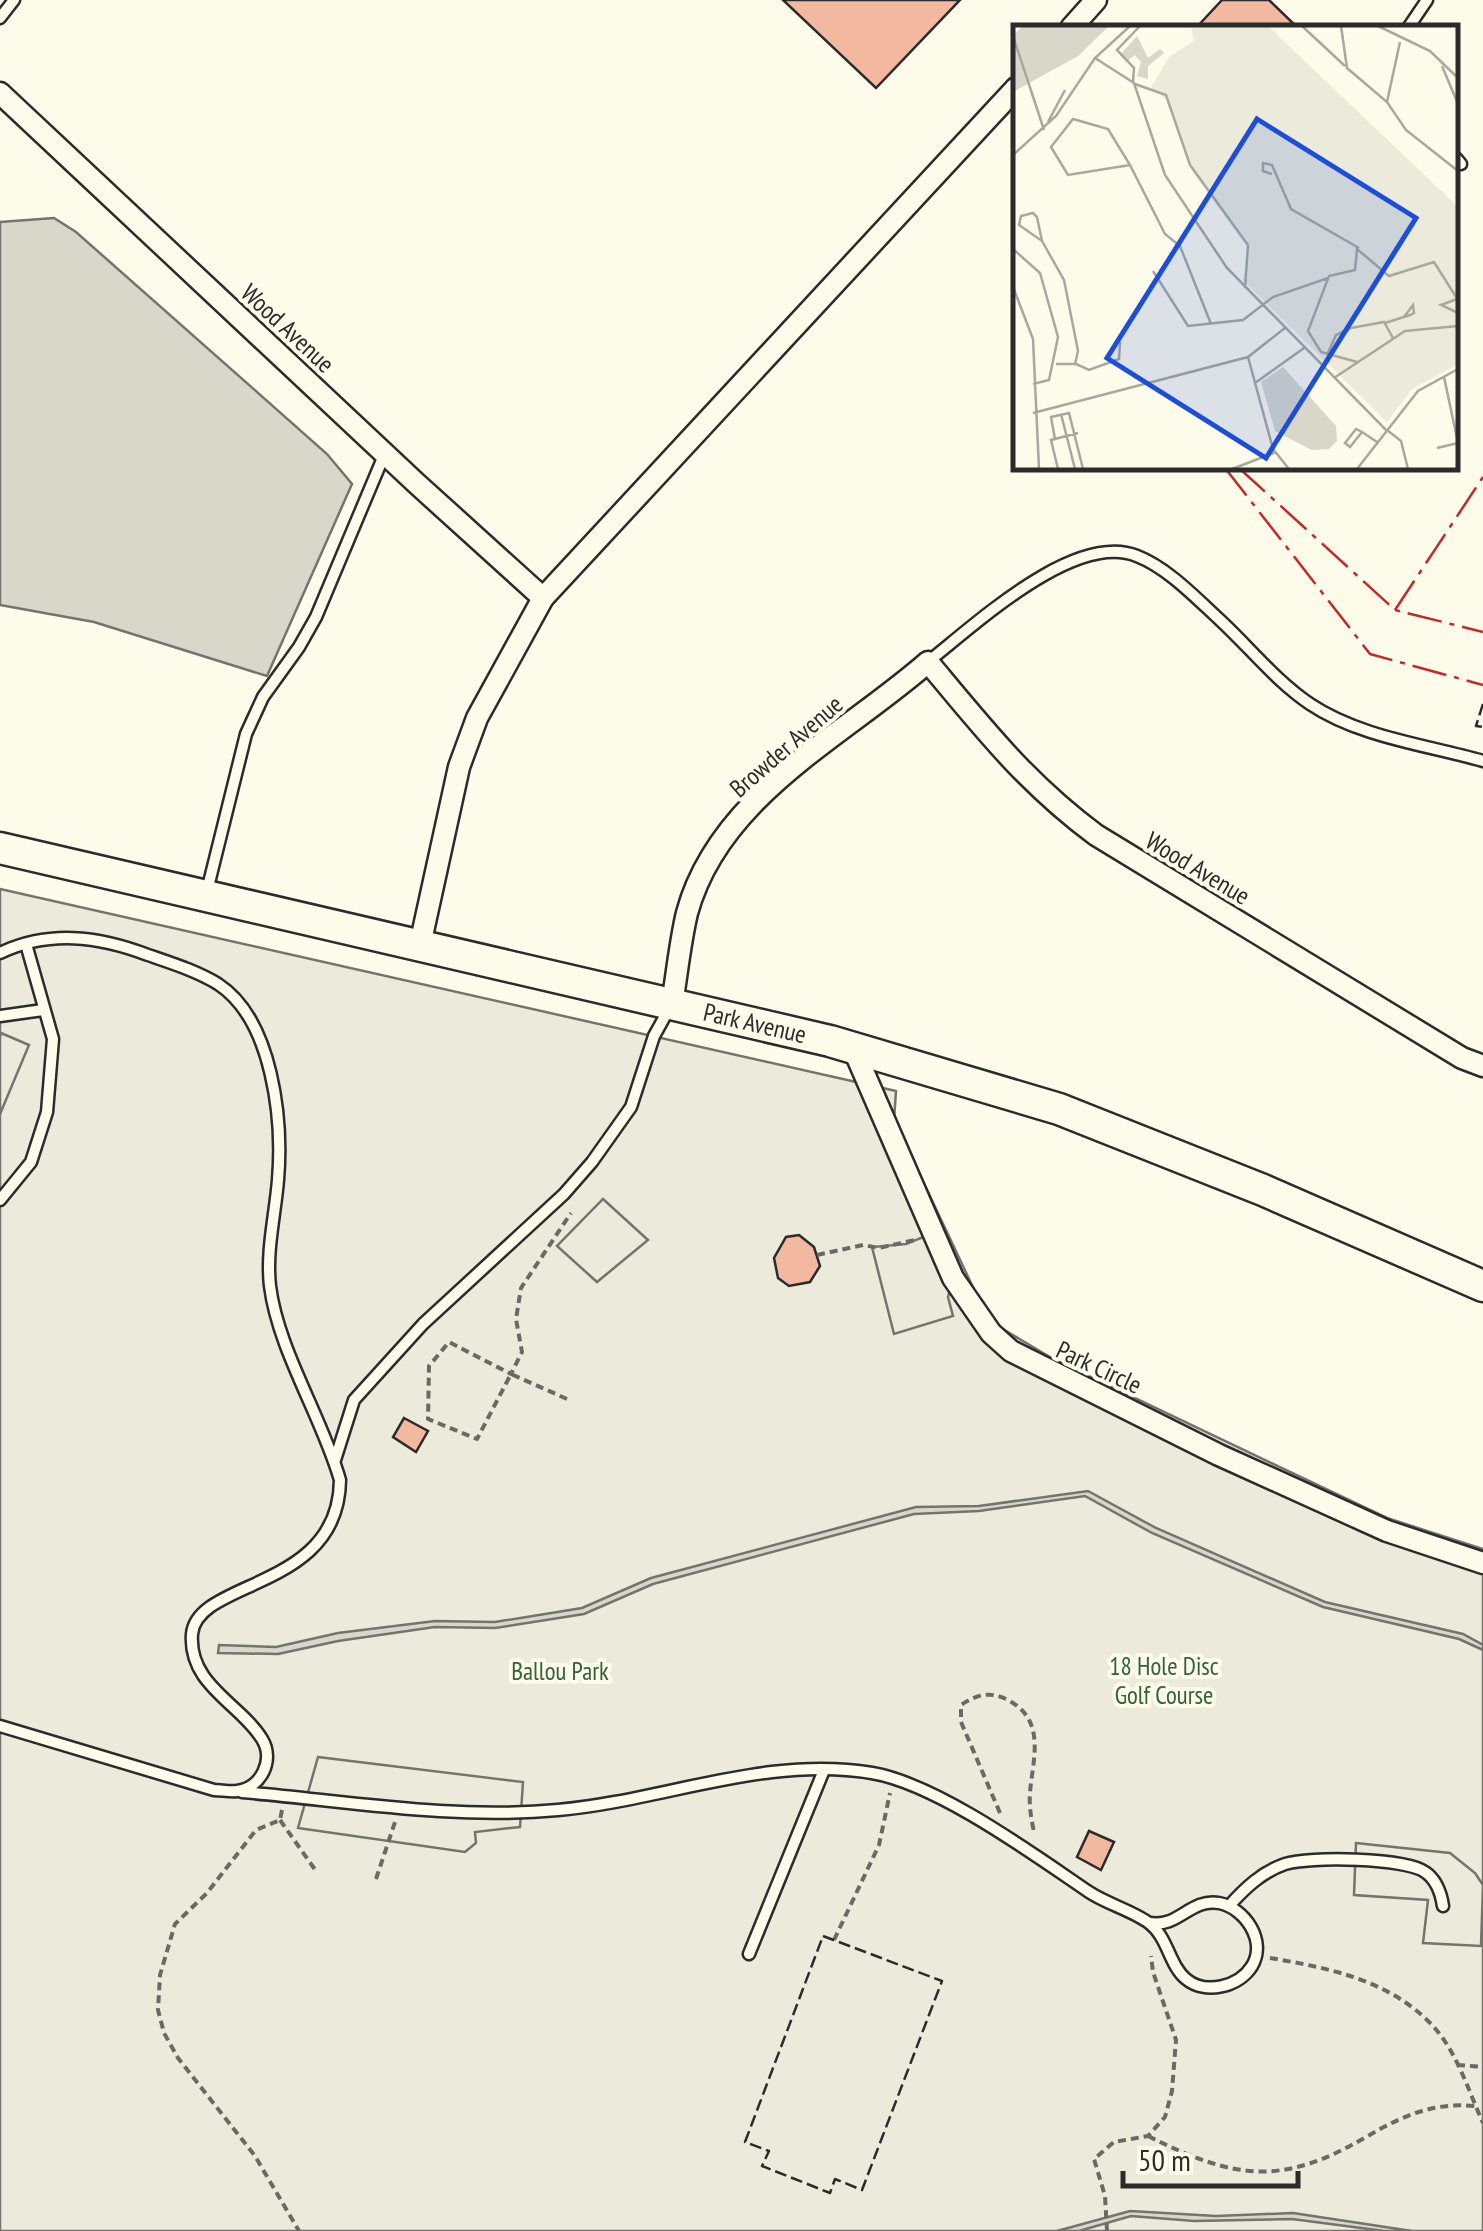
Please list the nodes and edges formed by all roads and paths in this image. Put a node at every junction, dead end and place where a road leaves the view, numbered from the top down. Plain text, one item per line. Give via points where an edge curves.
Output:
1 (14, 0) edge
2 (1096, 0) edge
3 (1427, 0) edge
4 (0, 18) edge
5 (1074, 25) edge
6 (1410, 25) edge
7 (1013, 91) edge
8 (0, 93) edge
9 (384, 454) junction
10 (544, 598) junction
11 (928, 662) junction
12 (1483, 761) edge
13 (0, 848) edge
14 (206, 896) junction
15 (26, 944) junction
16 (420, 946) junction
17 (0, 953) edge
18 (672, 1004) junction
19 (43, 1010) junction
20 (0, 1016) edge
21 (853, 1048) junction
22 (1483, 1066) edge
23 (0, 1200) edge
24 (574, 1210) dead end
25 (933, 1233) junction
26 (817, 1255) dead end
27 (1483, 1286) edge
28 (510, 1374) junction
29 (568, 1399) dead end
30 (334, 1460) junction
31 (1483, 1563) edge
32 (0, 1726) edge
33 (824, 1770) junction
34 (895, 1780) junction
35 (236, 1791) junction
36 (284, 1796) junction
37 (399, 1808) junction
38 (280, 1820) junction
39 (1012, 1842) junction
40 (1038, 1857) junction
41 (316, 1871) dead end
42 (376, 1879) dead end
43 (1229, 1906) junction
44 (1442, 1906) dead end
45 (1150, 1923) junction
46 (834, 1940) dead end
47 (1151, 1951) dead end
48 (749, 1954) dead end
49 (1256, 1956) junction
50 (1457, 2065) junction
51 (1483, 2066) edge
52 (1475, 2106) junction
53 (1483, 2124) edge
54 (1148, 2136) junction
55 (299, 2231) edge
56 (1107, 2231) edge

1 - 4 lane
2 - 5 street
3 - 6 lane
7 - 10 street
8 - 9 street, Wood Avenue
9 - 10 street, Wood Avenue
9 - 14 lane via 316,617 262,696 246,734
10 - 16 street via 477,718 459,768
11 - 12 lane via 1074,557 1115,550 1154,565 1314,707 1373,732
11 - 18 street, Browder Avenue via 820,745 734,826 688,913
11 - 22 street, Wood Avenue via 1056,806
13 - 14 main road, Park Avenue
14 - 16 main road, Park Avenue
15 - 17 lane
15 - 19 lane
15 - 30 lane via 74,936 143,953 219,985 252,1020 278,1122 270,1287
16 - 18 main road, Park Avenue
18 - 21 main road, Park Avenue
18 - 30 lane via 631,1107 592,1162 422,1324 354,1400
19 - 20 lane
19 - 23 lane via 52,1039 47,1112 31,1162
21 - 25 street, Park Circle
21 - 27 main road, Park Avenue via 1078,1116
24 - 28 path via 520,1288 522,1352
25 - 26 path via 906,1244
25 - 31 street, Park Circle via 953,1278 991,1333 1012,1351 1387,1531
28 - 28 path via 449,1342 429,1366 428,1419 476,1439
28 - 29 path
30 - 35 lane via 340,1500 324,1536 297,1561 204,1608 196,1620 193,1646 202,1671 267,1749 262,1776
32 - 35 lane
33 - 34 lane
33 - 37 lane via 776,1772 553,1811
33 - 48 lane
34 - 39 lane via 934,1795
34 - 46 path via 879,1845
35 - 36 lane
36 - 37 lane
36 - 38 path
37 - 42 path
38 - 41 path
38 - 55 path via 256,1830 175,1924 158,2010 178,2058 255,2156
39 - 40 lane
39 - 40 path via 961,1722 961,1705 973,1697 1008,1700 1036,1733 1030,1812
40 - 45 lane
43 - 44 lane via 1262,1875 1309,1859 1413,1866 1434,1880
43 - 45 lane via 1198,1904 1166,1924
43 - 49 lane via 1249,1922
45 - 49 lane via 1181,1974 1202,1988 1242,1977
47 - 54 path via 1176,2040 1166,2116
49 - 50 path via 1320,1966 1391,1992 1434,2027
50 - 51 path
50 - 52 path
52 - 53 path
52 - 54 path via 1433,2106 1320,2162 1284,2172 1199,2160
54 - 56 path via 1114,2142 1094,2159

